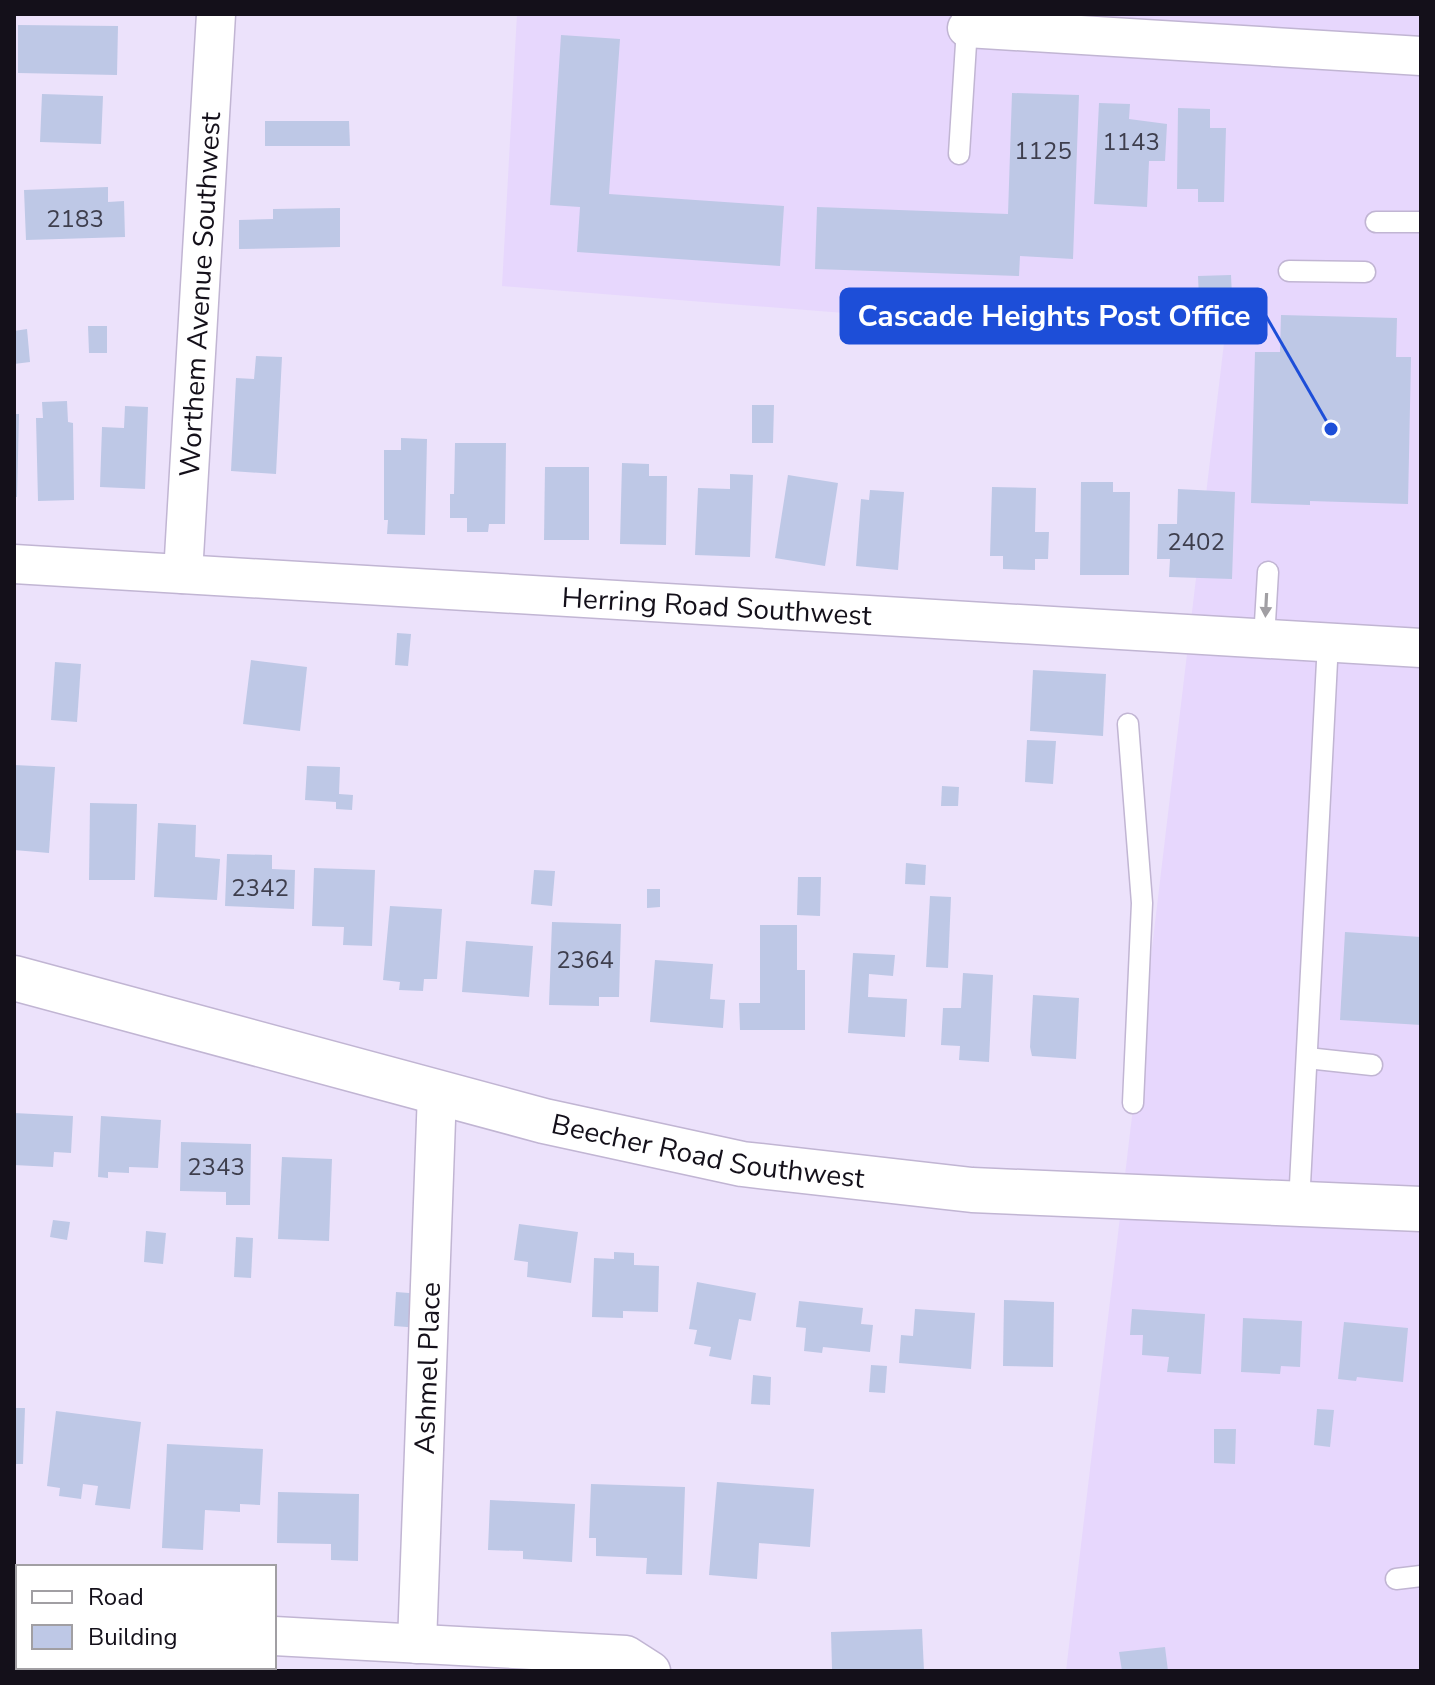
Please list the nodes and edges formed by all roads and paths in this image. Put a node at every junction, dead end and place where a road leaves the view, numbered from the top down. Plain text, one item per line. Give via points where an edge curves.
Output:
1 (216, 14) edge
2 (1136, 25) edge
3 (967, 28) joint
4 (1421, 56) edge
5 (959, 154) dead end
6 (1376, 222) dead end
7 (1421, 222) edge
8 (1289, 271) dead end
9 (1365, 272) dead end
10 (14, 564) edge
11 (1268, 572) dead end
12 (183, 574) junction
13 (1264, 639) junction
14 (1328, 642) junction
15 (1421, 648) edge
16 (1128, 724) dead end
17 (14, 978) edge
18 (1307, 1058) junction
19 (1372, 1065) dead end
20 (437, 1092) junction
21 (1133, 1103) dead end
22 (1299, 1204) junction
23 (1421, 1209) edge
24 (1421, 1576) edge
25 (1396, 1579) dead end
26 (276, 1636) edge
27 (417, 1644) junction
28 (651, 1671) edge

1 - 12 street, Worthem Avenue Southwest
2 - 3 street
2 - 4 street
3 - 5 lane
6 - 7 lane
8 - 9 lane
10 - 12 street, Herring Road Southwest
11 -> 13 lane
12 - 13 street, Herring Road Southwest
13 - 14 street, Herring Road Southwest
14 - 15 street, Herring Road Southwest
14 - 18 lane
16 - 21 lane via 1142,903
17 - 20 street, Beecher Road Southwest
18 - 19 lane
18 - 22 lane
20 - 22 street, Beecher Road Southwest via 742,1164 972,1190
20 - 27 street, Ashmel Place
22 - 23 street, Beecher Road Southwest
24 - 25 lane
26 - 27 street
27 - 28 street via 626,1655

